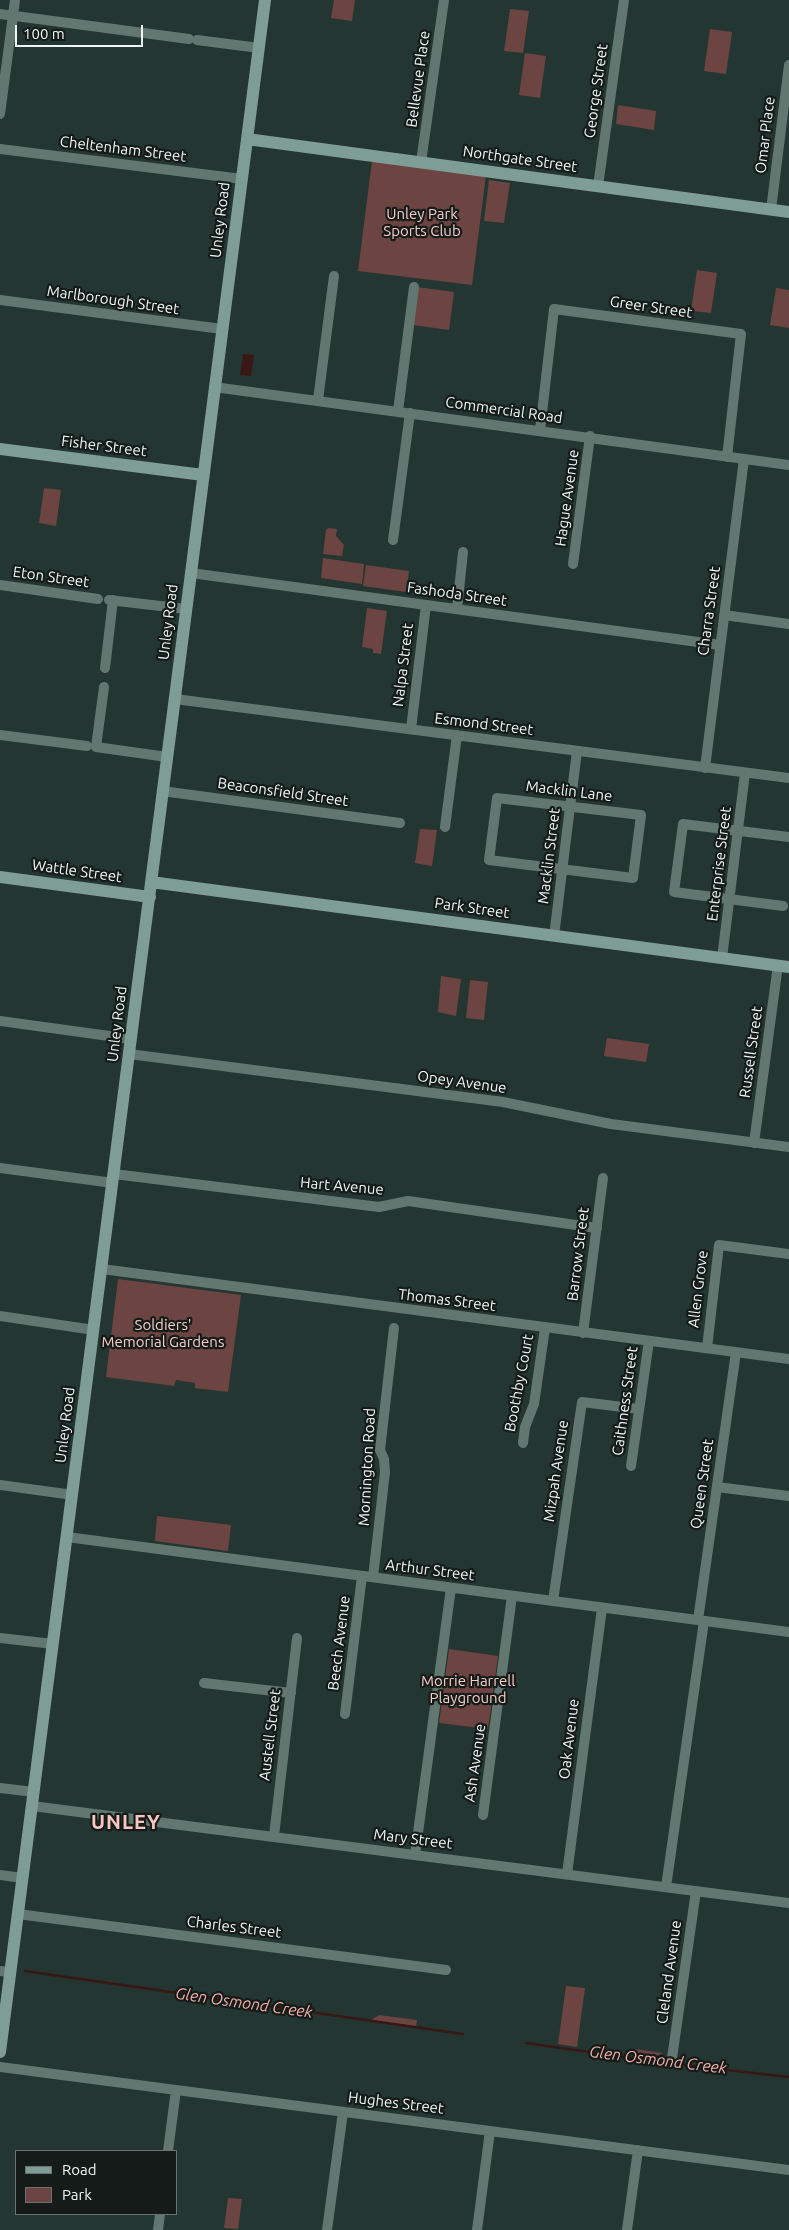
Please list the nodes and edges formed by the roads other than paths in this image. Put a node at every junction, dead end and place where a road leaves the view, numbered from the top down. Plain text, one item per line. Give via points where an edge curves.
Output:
1 (15, 0) edge
2 (265, 0) edge
3 (444, 0) edge
4 (624, 0) edge
5 (0, 14) edge
6 (12, 15) junction
7 (259, 48) junction
8 (789, 64) edge
9 (0, 114) edge
10 (247, 139) junction
11 (0, 149) edge
12 (421, 162) junction
13 (242, 179) junction
14 (598, 186) junction
15 (771, 210) junction
16 (789, 212) edge
17 (334, 276) dead end
18 (414, 287) dead end
19 (0, 300) edge
20 (222, 329) junction
21 (214, 386) junction
22 (318, 400) junction
23 (398, 411) junction
24 (410, 412) junction
25 (540, 430) junction
26 (590, 436) junction
27 (0, 449) edge
28 (727, 457) junction
29 (744, 459) junction
30 (789, 465) edge
31 (203, 475) junction
32 (393, 540) dead end
33 (463, 552) dead end
34 (573, 564) dead end
35 (191, 573) junction
36 (0, 585) edge
37 (98, 598) dead end
38 (426, 605) junction
39 (186, 609) junction
40 (457, 609) junction
41 (724, 615) junction
42 (789, 624) edge
43 (720, 644) junction
44 (105, 668) dead end
45 (104, 687) dead end
46 (174, 699) junction
47 (411, 729) junction
48 (0, 734) edge
49 (457, 735) junction
50 (91, 747) junction
51 (577, 751) junction
52 (167, 757) junction
53 (705, 768) junction
54 (745, 773) junction
55 (789, 778) edge
56 (162, 791) junction
57 (570, 807) junction
58 (400, 823) dead end
59 (445, 827) dead end
60 (738, 831) junction
61 (789, 837) edge
62 (563, 869) junction
63 (0, 877) edge
64 (151, 882) junction
65 (150, 897) junction
66 (730, 899) junction
67 (783, 906) dead end
68 (554, 936) junction
69 (722, 958) junction
70 (784, 966) edge
71 (0, 1021) edge
72 (131, 1040) junction
73 (129, 1054) junction
74 (754, 1143) junction
75 (789, 1147) edge
76 (0, 1168) edge
77 (113, 1178) junction
78 (603, 1178) dead end
79 (597, 1228) junction
80 (789, 1254) edge
81 (102, 1269) junction
82 (0, 1316) edge
83 (394, 1328) dead end
84 (545, 1328) junction
85 (94, 1330) junction
86 (583, 1333) junction
87 (649, 1340) junction
88 (707, 1348) junction
89 (736, 1352) junction
90 (789, 1359) edge
91 (639, 1409) junction
92 (523, 1443) dead end
93 (631, 1466) dead end
94 (0, 1485) edge
95 (717, 1487) junction
96 (72, 1495) junction
97 (789, 1496) edge
98 (67, 1537) junction
99 (362, 1576) junction
100 (374, 1577) junction
101 (451, 1588) junction
102 (512, 1596) junction
103 (552, 1601) junction
104 (602, 1608) junction
105 (701, 1621) junction
106 (789, 1632) edge
107 (0, 1638) edge
108 (297, 1638) dead end
109 (53, 1644) junction
110 (204, 1683) dead end
111 (291, 1693) junction
112 (345, 1714) dead end
113 (0, 1788) edge
114 (34, 1792) junction
115 (32, 1806) junction
116 (483, 1815) dead end
117 (274, 1836) junction
118 (415, 1854) junction
119 (567, 1874) junction
120 (0, 1875) edge
121 (23, 1878) junction
122 (666, 1887) junction
123 (696, 1891) junction
124 (789, 1903) edge
125 (18, 1914) junction
126 (446, 1970) dead end
127 (5, 1972) edge
128 (2, 2017) edge
129 (0, 2052) edge
130 (672, 2058) dead end
131 (0, 2067) edge
132 (176, 2090) junction
133 (343, 2112) junction
134 (490, 2131) junction
135 (168, 2150) edge
136 (638, 2150) junction
137 (789, 2170) edge
138 (160, 2215) edge
139 (158, 2230) edge
140 (326, 2230) edge
141 (477, 2230) edge
142 (627, 2230) edge

1 - 6 street
2 - 7 main road, Unley Road
3 - 12 street, Bellevue Place
4 - 14 street, George Street
5 - 6 street
6 - 7 street
6 - 9 street
7 - 10 main road, Unley Road
8 - 15 street, Omar Place
10 - 12 main road, Northgate Street
10 - 13 main road, Unley Road
11 - 13 street, Cheltenham Street
12 - 14 main road, Northgate Street
13 - 20 main road, Unley Road
14 - 15 main road, Northgate Street
15 - 16 main road, Northgate Street
17 - 22 street
18 - 23 street
19 - 20 street, Marlborough Street
20 - 21 main road, Unley Road
21 - 22 street, Commercial Road
21 - 31 main road, Unley Road
22 - 23 street, Commercial Road
23 - 24 street, Commercial Road
24 - 25 street, Commercial Road
24 - 32 street
25 - 26 street, Commercial Road
25 - 28 street, Greer Street via 554,309 741,334
26 - 28 street, Commercial Road via 607,442
26 - 34 street, Hague Avenue
27 - 31 main road, Fisher Street
28 - 29 street, Commercial Road
29 - 30 street, Commercial Road
29 - 41 street, Charra Street
31 - 35 main road, Unley Road
33 - 40 street
35 - 38 street, Fashoda Street
35 - 39 main road, Unley Road
36 - 37 street, Eton Street
38 - 40 street, Fashoda Street
38 - 47 street, Nalpa Street
39 - 44 street via 111,600
39 - 46 main road, Unley Road
40 - 43 street, Fashoda Street
41 - 42 street
41 - 43 street, Charra Street
43 - 53 street, Charra Street
45 - 50 street
46 - 47 street, Esmond Street
46 - 52 main road, Unley Road
47 - 49 street, Esmond Street
48 - 50 street
49 - 51 street, Esmond Street
49 - 59 street
50 - 52 street
51 - 53 street, Esmond Street
51 - 57 street, Macklin Street
52 - 56 main road, Unley Road
53 - 54 street, Esmond Street
54 - 55 street, Esmond Street
54 - 60 street, Enterprise Street
56 - 58 street, Beaconsfield Street
56 - 64 main road, Unley Road
57 - 62 street, Macklin Street
57 - 62 street, Macklin Lane via 641,815 633,878
57 - 62 street, Macklin Lane via 496,798 489,860
60 - 61 street
60 - 66 street, Enterprise Street
60 - 66 street via 683,824 674,892
62 - 68 street, Macklin Street
63 - 65 main road, Wattle Street
64 - 65 main road, Unley Road
64 - 68 main road, Park Street
65 - 72 main road, Unley Road
66 - 67 street
66 - 69 street, Enterprise Street
68 - 69 main road, Park Street
69 - 70 main road, Park Street
70 - 74 street, Russell Street
71 - 72 street
72 - 73 main road, Unley Road
73 - 74 street, Opey Avenue via 503,1102 610,1124
73 - 77 main road, Unley Road
74 - 75 street, Opey Avenue
76 - 77 street, Hart Avenue
77 - 79 street, Hart Avenue via 379,1207 408,1201
77 - 81 main road, Unley Road
78 - 79 street, Barrow Street
79 - 86 street, Barrow Street
80 - 88 street, Allen Grove via 719,1245
81 - 84 street, Thomas Street
81 - 85 main road, Unley Road
82 - 85 street
83 - 100 street, Mornington Road via 380,1450 385,1472
84 - 86 street, Thomas Street
84 - 92 street, Boothby Court via 534,1404
85 - 96 main road, Unley Road
86 - 87 street, Thomas Street
87 - 88 street, Thomas Street
87 - 91 street, Caithness Street
88 - 89 street, Thomas Street
89 - 90 street, Thomas Street
89 - 95 street, Queen Street
91 - 93 street, Caithness Street
91 - 103 street, Mizpah Avenue via 582,1402
94 - 96 street
95 - 97 street
95 - 105 street, Queen Street
96 - 98 main road, Unley Road
98 - 99 street, Arthur Street
98 - 109 main road, Unley Road
99 - 100 street, Arthur Street
99 - 112 street, Beech Avenue
100 - 101 street, Arthur Street
101 - 102 street, Arthur Street
101 - 118 street
102 - 103 street, Arthur Street
102 - 116 street, Ash Avenue
103 - 104 street, Arthur Street
104 - 105 street, Arthur Street
104 - 119 street, Oak Avenue
105 - 106 street, Arthur Street
105 - 122 street, Queen Street
107 - 109 street
108 - 111 street, Austell Street
109 - 114 main road, Unley Road
110 - 111 street
111 - 117 street, Austell Street
113 - 114 street
114 - 115 main road, Unley Road
115 - 117 street, Mary Street
115 - 121 main road, Unley Road
117 - 118 street, Mary Street
118 - 119 street, Mary Street
119 - 122 street, Mary Street
120 - 121 street
121 - 125 main road, Unley Road
122 - 123 street, Mary Street
123 - 124 street, Mary Street
123 - 130 street, Cleland Avenue
125 - 126 street, Charles Street
125 - 127 main road, Unley Road
127 - 128 main road, Unley Road
128 - 129 main road, Unley Road
131 - 132 street, Hughes Street
132 - 133 street, Hughes Street
132 - 135 street
133 - 134 street, Hughes Street
133 - 140 street
134 - 136 street, Hughes Street
134 - 141 street
136 - 137 street, Hughes Street
136 - 142 street
138 - 139 street

